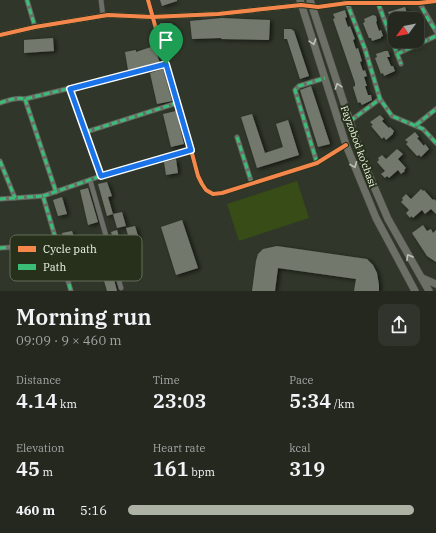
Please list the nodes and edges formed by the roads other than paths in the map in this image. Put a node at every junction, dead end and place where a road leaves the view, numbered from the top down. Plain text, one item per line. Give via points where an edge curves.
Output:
1 (27, 0) edge
2 (101, 0) edge
3 (148, 0) edge
4 (418, 1) edge
5 (436, 1) edge
6 (301, 2) edge
7 (347, 2) edge
8 (389, 2) edge
9 (311, 3) edge
10 (378, 3) junction
11 (103, 16) junction
12 (152, 17) junction
13 (34, 27) junction
14 (436, 31) edge
15 (0, 35) edge
16 (436, 36) edge
17 (397, 54) junction
18 (166, 64) junction
19 (401, 64) dead end
20 (325, 78) junction
21 (70, 89) junction
22 (26, 99) junction
23 (380, 99) junction
24 (177, 102) junction
25 (0, 103) edge
26 (436, 109) edge
27 (350, 121) junction
28 (416, 125) junction
29 (86, 132) junction
30 (237, 137) dead end
31 (436, 143) edge
32 (346, 145) junction
33 (191, 150) junction
34 (0, 161) edge
35 (317, 163) junction
36 (101, 176) junction
37 (90, 180) junction
38 (252, 184) junction
39 (56, 192) junction
40 (43, 196) junction
41 (15, 198) junction
42 (0, 199) edge
43 (54, 235) edge
44 (106, 235) edge
45 (10, 247) edge
46 (0, 248) edge
47 (420, 277) junction
48 (69, 281) edge
49 (119, 281) edge
50 (436, 284) edge
51 (121, 288) dead end
52 (72, 291) edge
53 (416, 291) edge
54 (429, 291) edge

1 - 13 street
2 - 11 street
3 - 12 street
4 - 5 street
4 - 8 street
4 - 14 street
6 - 9 street
6 - 12 street via 225,13
6 -> 20 main road, Fayzobod ko'chasi
7 - 9 street via 318,7
7 - 10 street
7 - 23 street
8 - 10 street
27 -> 9 main road, Fayzobod ko'chasi
10 - 17 street
11 - 12 street
11 - 13 street
12 - 18 street
13 - 15 street
16 - 17 street
17 - 19 street
18 - 21 street
18 - 24 street
20 - 32 main road, Fayzobod ko'chasi
20 - 35 street via 298,86 295,90
21 - 22 street
21 - 29 street
22 - 25 street
22 - 39 street
23 - 27 street
23 - 28 street via 392,116
24 - 29 street
24 - 33 street
26 - 28 street
47 -> 27 main road, Fayzobod ko'chasi via 380,203
28 - 31 street
29 - 36 street
30 - 38 street
32 - 35 street
32 -> 53 main road, Fayzobod ko'chasi via 376,218
33 - 36 street
33 - 38 street via 200,180 206,190 213,194
34 - 41 street
35 - 38 street
36 - 37 street
37 - 39 street
37 - 44 street
39 - 40 street
40 - 41 street
40 - 43 street
41 - 42 street
45 - 46 street
47 - 50 main road
47 - 54 main road, Fayzobod ko'chasi
48 - 52 street
49 - 51 street

